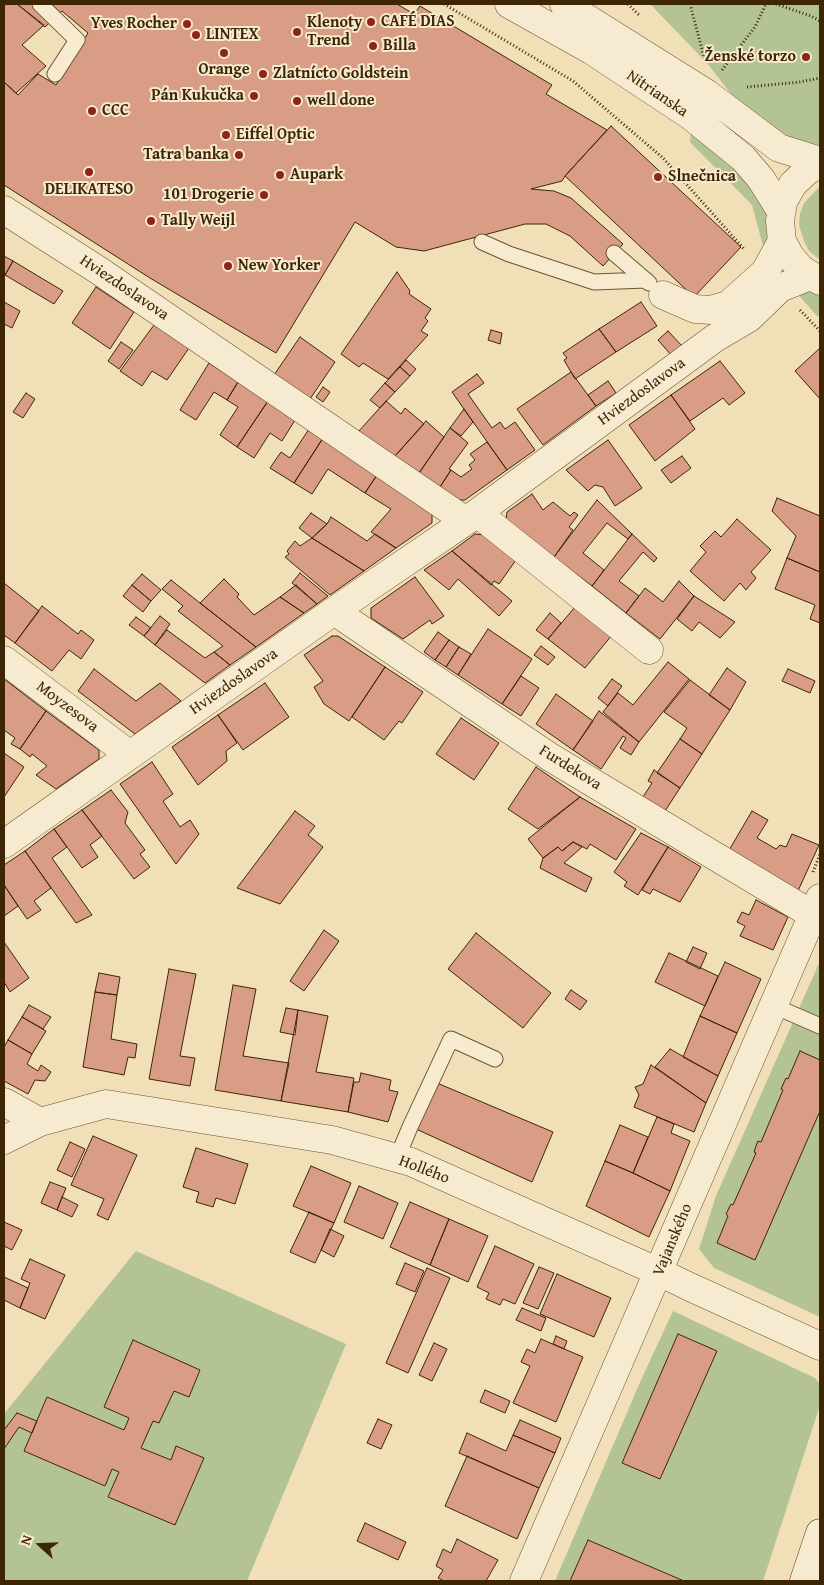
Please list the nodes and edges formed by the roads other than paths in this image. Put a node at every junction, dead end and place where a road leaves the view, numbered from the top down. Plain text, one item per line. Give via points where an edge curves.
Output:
1 (40, 4) edge
2 (509, 4) edge
3 (564, 4) edge
4 (55, 74) dead end
5 (820, 163) edge
6 (4, 210) edge
7 (781, 211) junction
8 (782, 240) junction
9 (482, 242) dead end
10 (614, 253) dead end
11 (815, 278) edge
12 (773, 280) junction
13 (654, 288) junction
14 (727, 331) junction
15 (472, 517) junction
16 (334, 611) junction
17 (650, 650) dead end
18 (4, 660) edge
19 (130, 755) junction
20 (4, 844) edge
21 (817, 907) edge
22 (774, 1006) junction
23 (820, 1026) edge
24 (495, 1059) dead end
25 (4, 1102) edge
26 (40, 1122) junction
27 (4, 1140) edge
28 (397, 1158) junction
29 (659, 1272) junction
30 (820, 1346) edge
31 (820, 1533) edge
32 (524, 1581) edge
33 (804, 1581) edge

1 - 4 lane via 77,40
2 - 7 street, Nitrianska via 591,50 691,116 744,158 762,178
3 - 5 street, Nitrianska via 706,93 779,148
5 - 7 street, Nitrianska via 793,184
6 - 15 street, Hviezdoslavova
7 - 8 street, Nitrianska
8 - 11 street, Nitrianska via 795,263
8 - 12 street
9 - 13 lane via 594,282
10 - 13 lane
11 - 12 street, Hviezdoslavova
12 - 13 street via 728,305 711,310 695,308
12 - 14 street, Hviezdoslavova via 749,318
13 - 14 street via 684,320 703,329
14 - 15 street, Hviezdoslavova
15 - 16 street, Hviezdoslavova
15 - 17 street, Hviezdoslavova
16 - 19 street, Hviezdoslavova
16 - 21 street, Furdekova via 550,757
18 - 19 street, Moyzesova
19 - 20 street, Hviezdoslavova
21 - 22 street, Vajanského
22 - 23 lane
22 - 29 street, Vajanského
24 - 28 lane via 451,1039
25 - 26 street
26 - 27 street, Hollého
26 - 28 street, Hollého via 106,1104 332,1140
28 - 29 street, Hollého
29 - 30 street, Hollého
29 - 32 street, Vajanského
31 - 33 street

